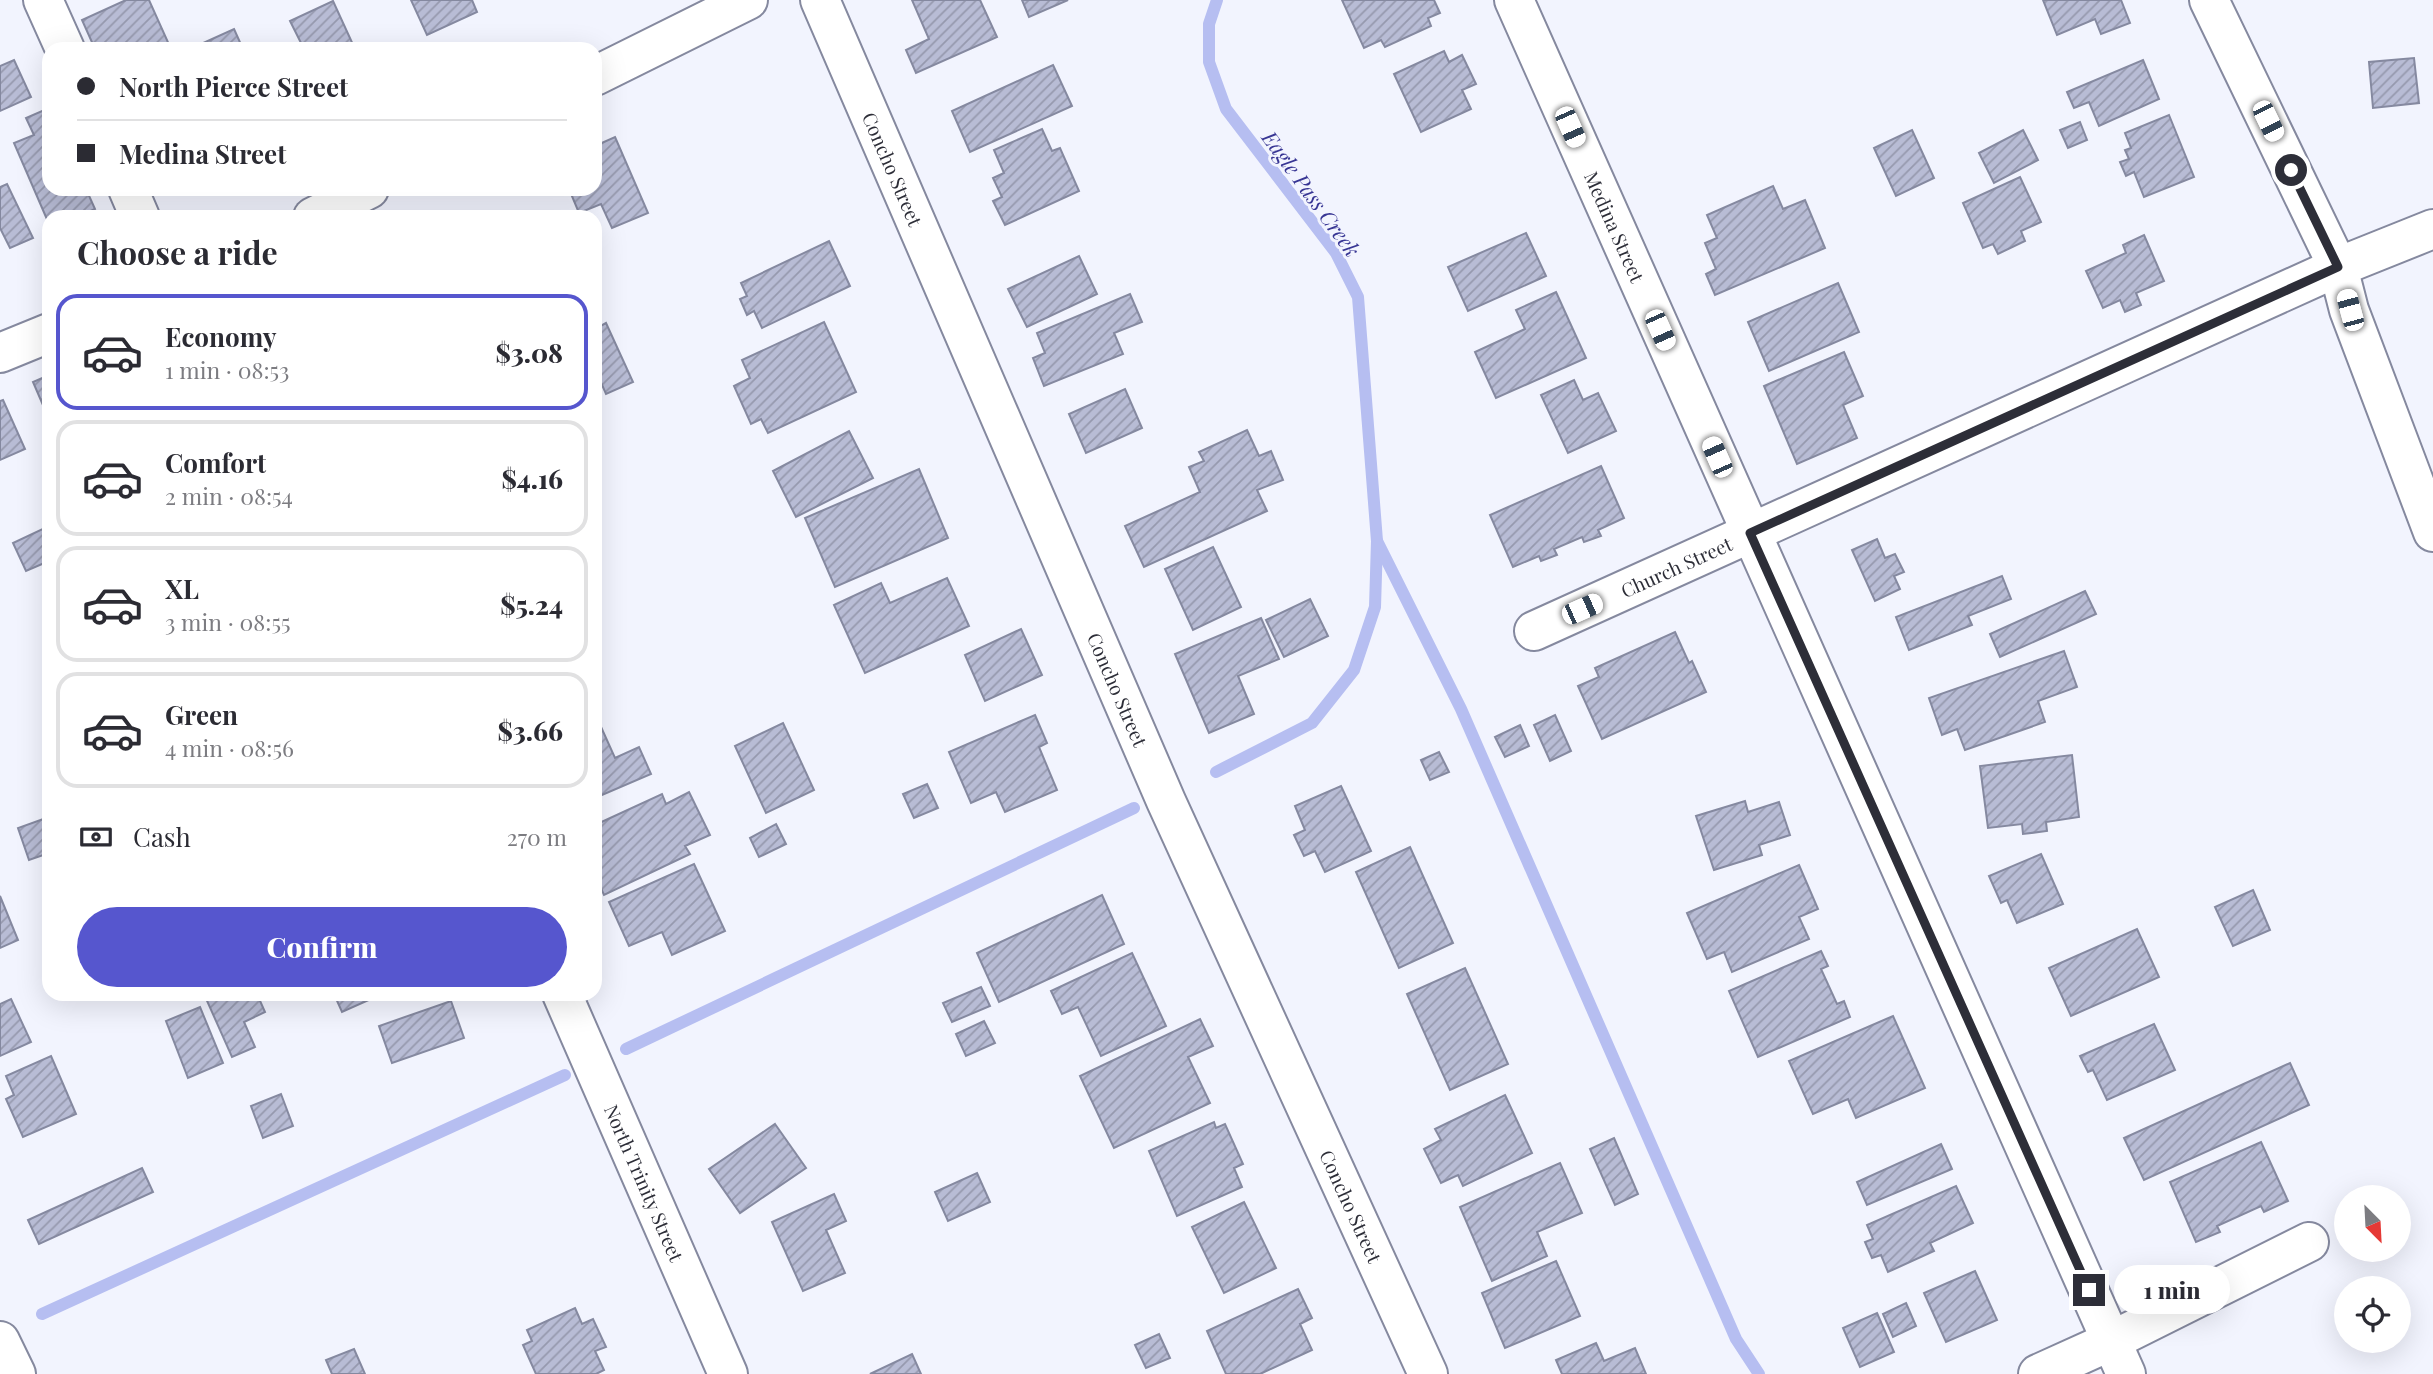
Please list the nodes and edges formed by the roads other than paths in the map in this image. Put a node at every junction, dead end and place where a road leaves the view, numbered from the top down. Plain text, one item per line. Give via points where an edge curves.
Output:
1 (43, 0) edge
2 (820, 0) edge
3 (1514, 0) edge
4 (2209, 0) edge
5 (743, 1) edge
6 (62, 42) edge
7 (602, 72) edge
8 (355, 196) edge
9 (327, 210) edge
10 (2433, 229) edge
11 (2338, 267) junction
12 (42, 336) edge
13 (0, 353) edge
14 (1750, 533) junction
15 (2433, 533) edge
16 (1534, 631) dead end
17 (565, 1001) edge
18 (2309, 1242) dead end
19 (0, 1341) edge
20 (2119, 1357) edge
21 (16, 1374) edge
22 (728, 1374) edge
23 (1428, 1374) edge
24 (2038, 1374) edge

1 - 6 street
2 - 23 street, Concho Street via 1166,801
3 - 14 street, Medina Street
4 - 11 street
5 - 7 street
8 - 9 street
10 - 11 street, Church Street
11 - 14 street, Church Street
11 - 15 street
12 - 13 street
14 - 16 street, Church Street
14 - 20 street, Medina Street
17 - 22 street, North Trinity Street
18 - 20 street
19 - 21 street
20 - 24 street

